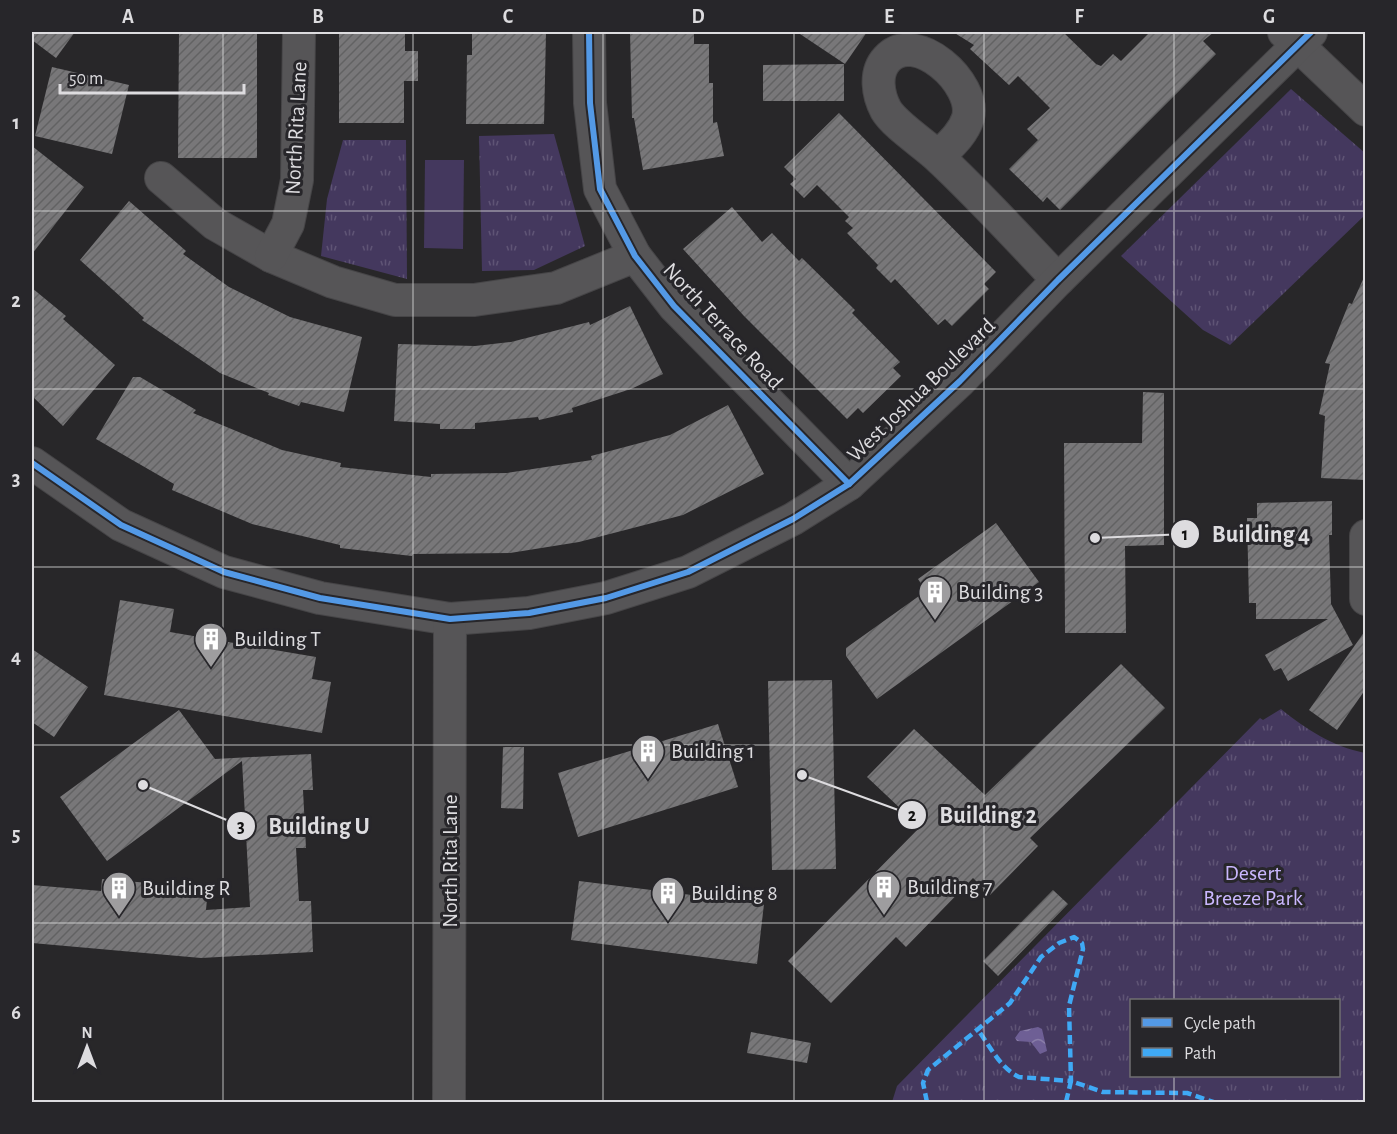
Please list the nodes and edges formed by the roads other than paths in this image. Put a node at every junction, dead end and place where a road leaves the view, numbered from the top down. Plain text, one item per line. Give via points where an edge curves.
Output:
1 (299, 32) edge
2 (590, 32) edge
3 (1298, 36) edge
4 (1365, 110) edge
5 (938, 157) dead end
6 (161, 178) dead end
7 (271, 256) junction
8 (635, 256) junction
9 (1058, 280) junction
10 (32, 463) edge
11 (849, 484) junction
12 (1365, 536) edge
13 (1365, 599) edge
14 (450, 619) junction
15 (449, 1102) edge

1 - 7 street, North Rita Lane via 297,180 288,224
2 - 8 street, North Terrace Road via 590,103 600,189
3 - 4 street
3 - 9 street, West Joshua Boulevard
5 - 9 street
6 - 7 street via 214,224
7 - 8 street via 333,282 395,300 474,300 556,288
8 - 11 street, North Terrace Road via 674,306
9 - 11 street, West Joshua Boulevard via 960,381
10 - 14 street, West Joshua Boulevard via 121,525 224,572 320,598
11 - 14 street, West Joshua Boulevard via 794,519 688,572 606,598 530,613
12 - 13 street
14 - 15 street, North Rita Lane

